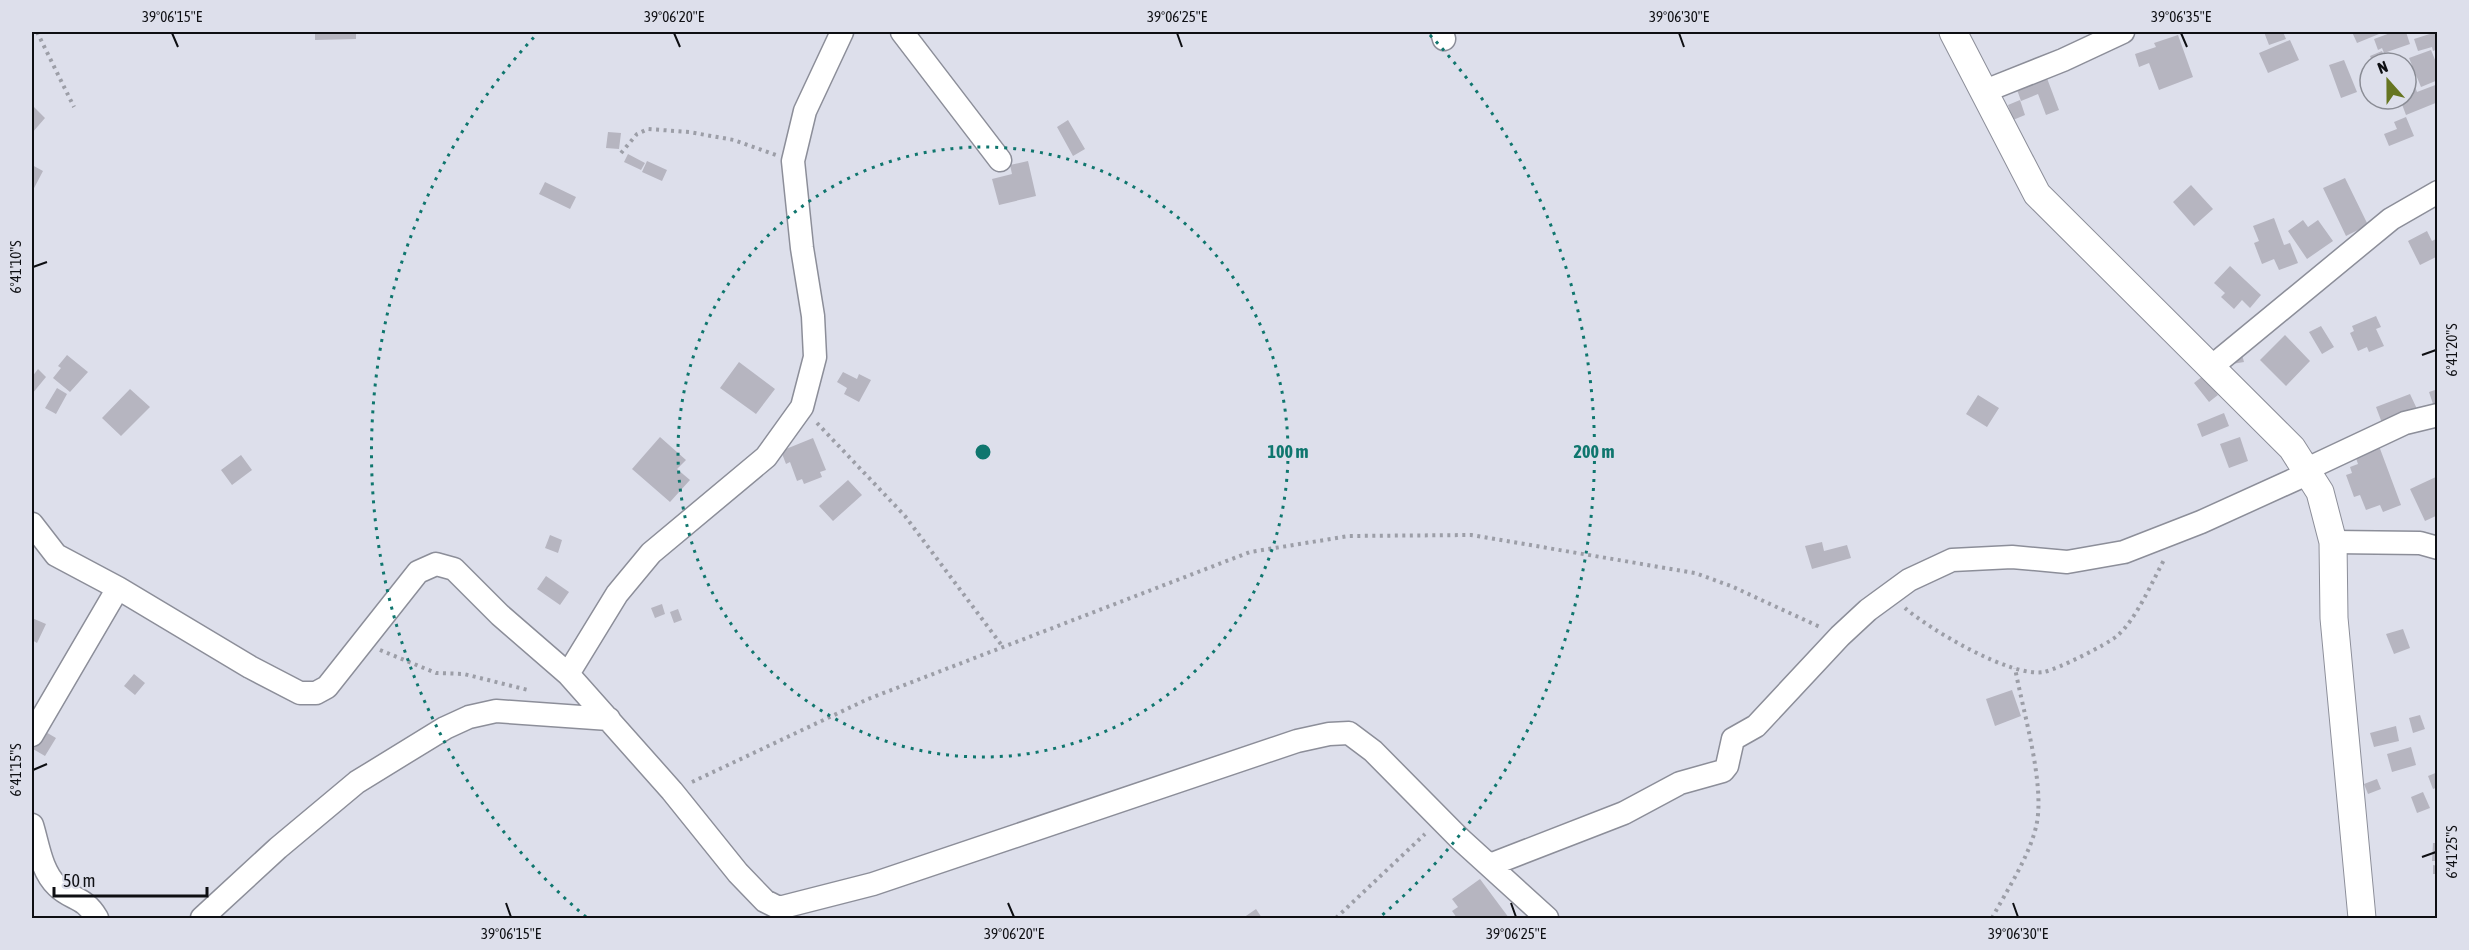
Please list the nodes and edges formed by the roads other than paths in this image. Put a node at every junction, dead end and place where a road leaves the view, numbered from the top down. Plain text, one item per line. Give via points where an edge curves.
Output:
1 (842, 32) edge
2 (902, 32) edge
3 (1953, 32) edge
4 (2123, 32) edge
5 (1985, 91) junction
6 (1000, 160) dead end
7 (2438, 192) edge
8 (2210, 368) junction
9 (2438, 415) edge
10 (2308, 471) junction
11 (32, 524) edge
12 (2333, 542) junction
13 (2438, 548) edge
14 (118, 588) junction
15 (568, 674) junction
16 (609, 719) junction
17 (32, 735) edge
18 (32, 825) edge
19 (1490, 865) junction
20 (780, 913) edge
21 (97, 918) edge
22 (202, 918) edge
23 (1547, 918) edge
24 (2362, 918) edge

1 - 15 street via 805,111 793,161 814,327 815,357 802,407 766,457 651,553 617,594
2 - 6 street
3 - 5 street
4 - 5 street
5 - 8 street via 2037,194
7 - 8 street via 2391,219
8 - 10 street via 2292,448
9 - 10 street via 2405,423
10 - 12 street via 2320,492
10 - 19 street via 2124,552 2067,562 2012,557 1952,560 1909,580 1840,636 1756,726 1733,739 1723,771 1680,783 1624,813
11 - 14 street via 56,555
12 - 13 street via 2420,543
12 - 24 street via 2334,618
14 - 15 street via 250,667 300,693 316,693 327,687 418,572 436,564 454,569
14 - 17 street
15 - 16 street
16 - 20 street via 738,873
16 - 22 street via 496,711 445,728 357,782
18 - 21 street via 50,878 58,888 82,901
19 - 20 street via 1353,735 1329,734 1297,741
19 - 23 street

